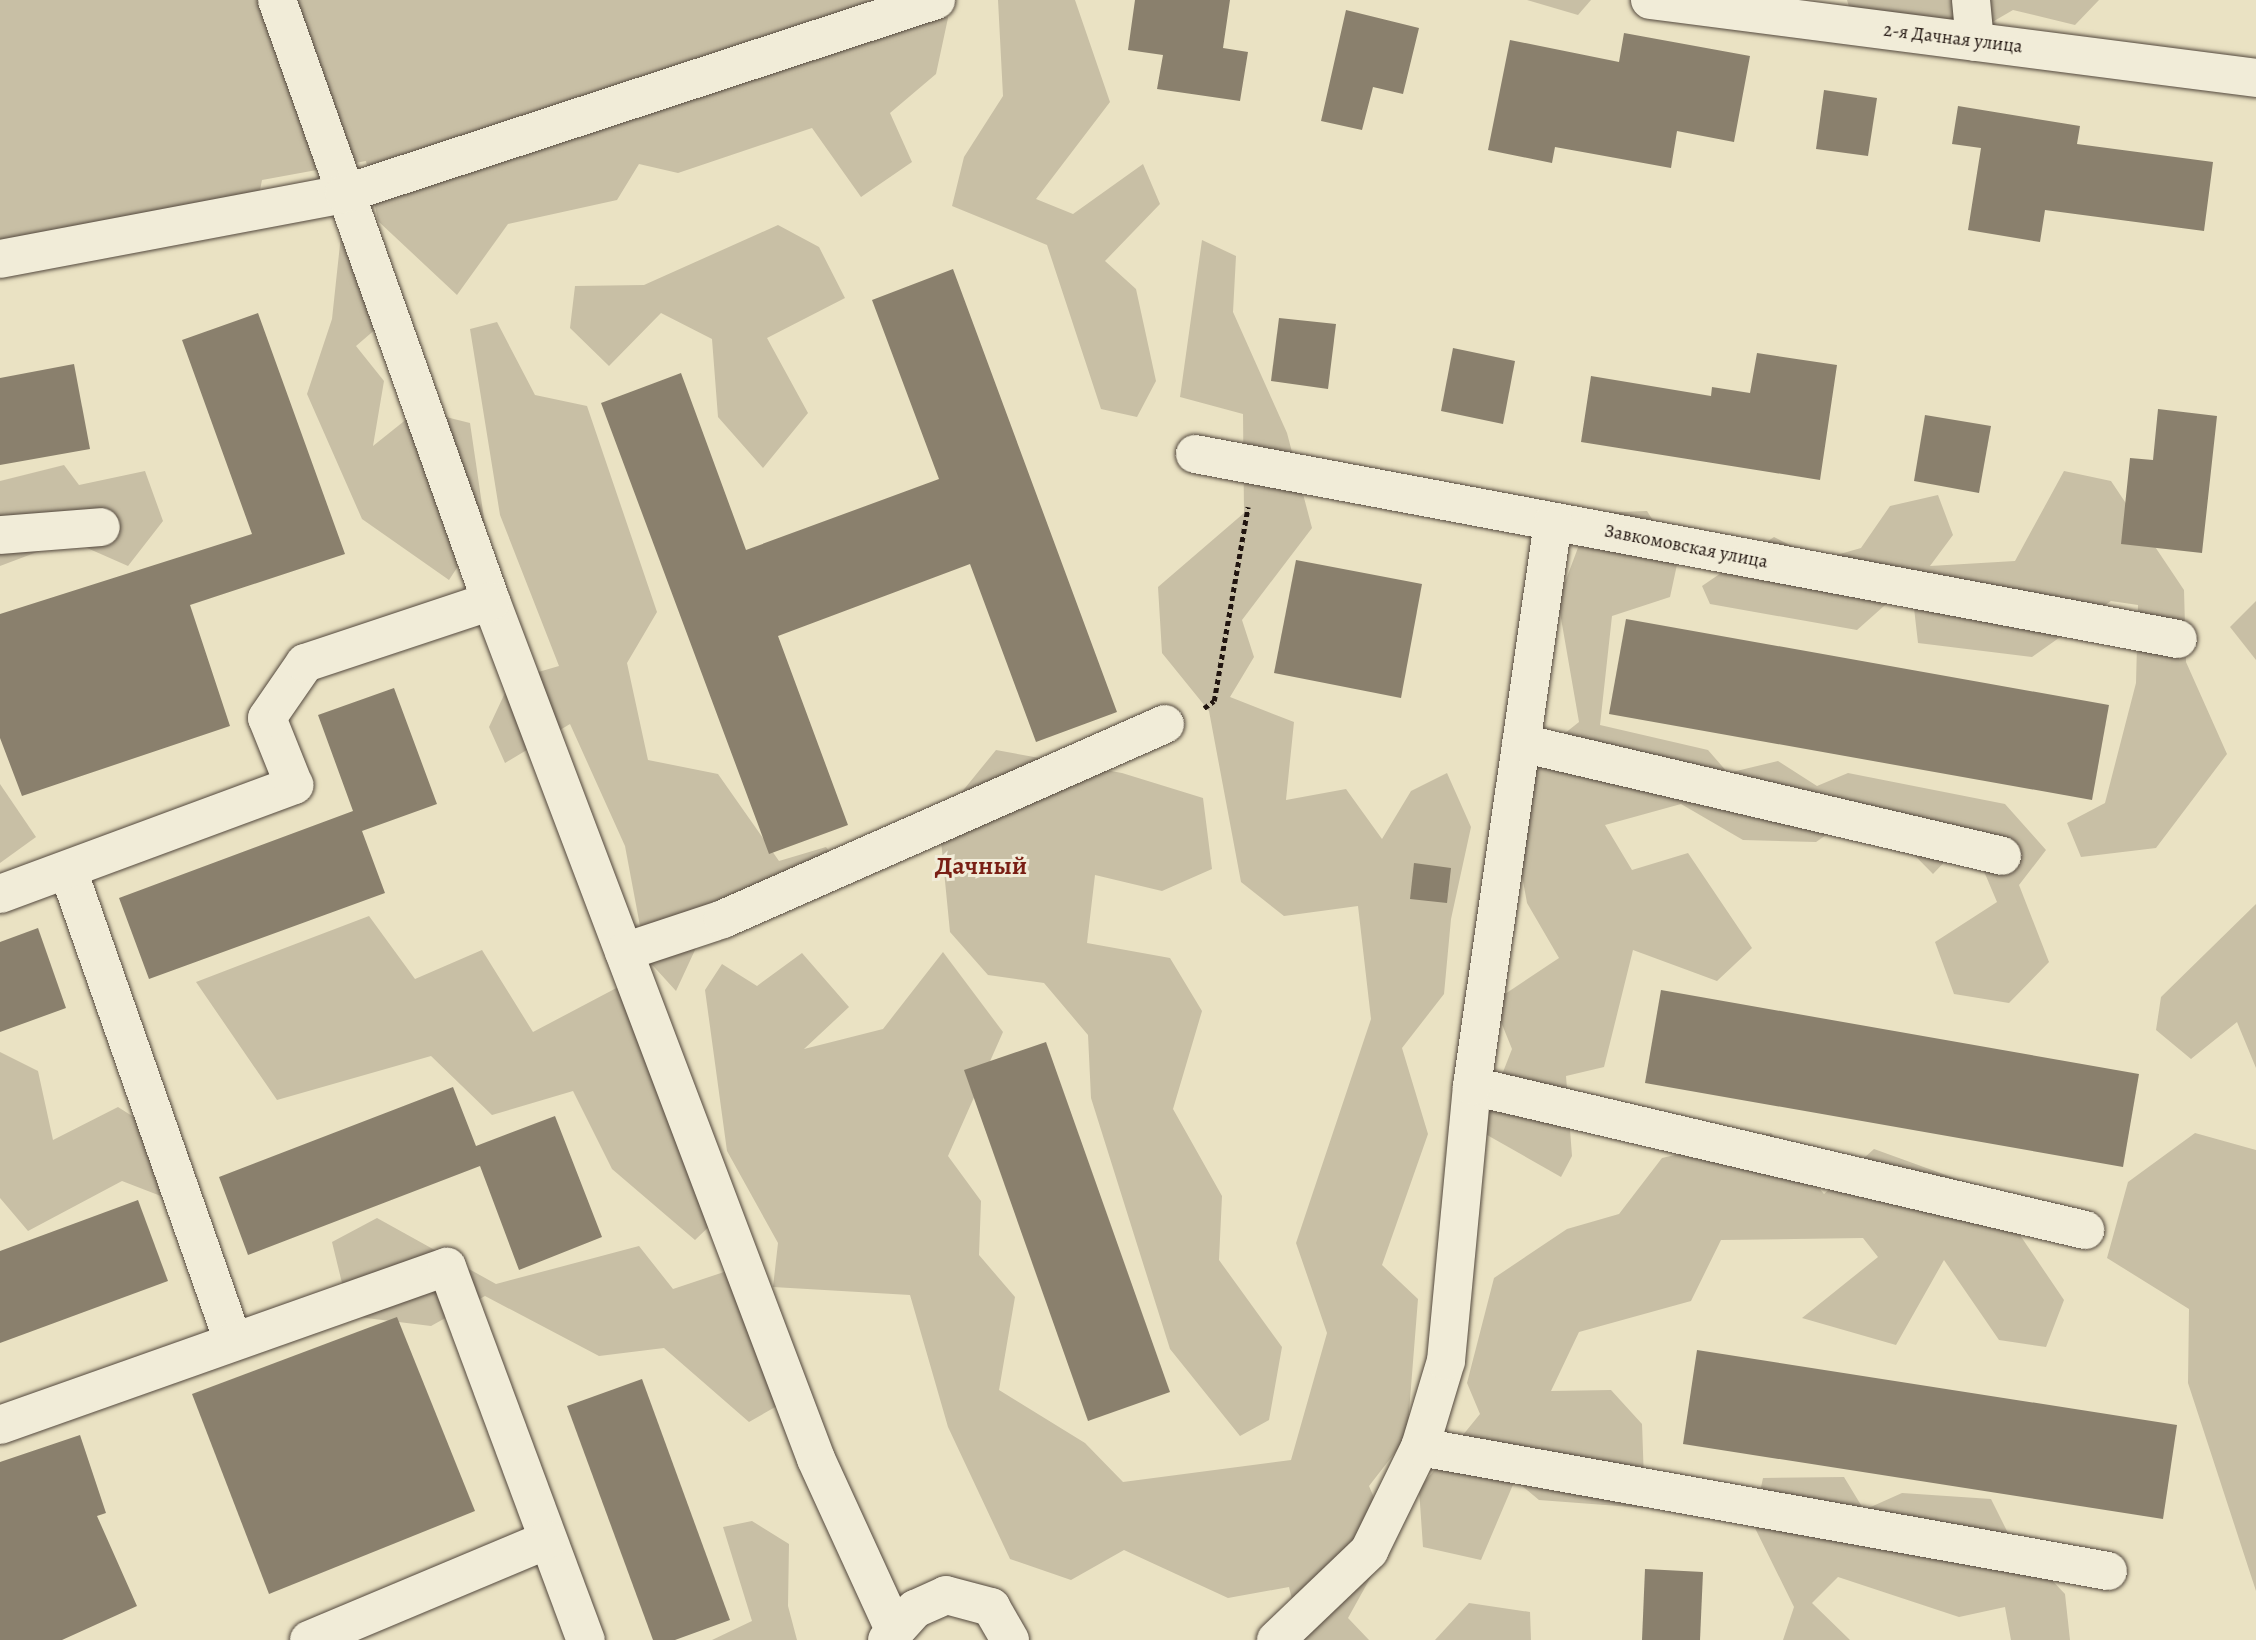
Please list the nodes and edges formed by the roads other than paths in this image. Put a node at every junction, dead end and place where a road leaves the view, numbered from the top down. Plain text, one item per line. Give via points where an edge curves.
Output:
1 (277, 0) edge
2 (936, 0) edge
3 (1650, 0) edge
4 (1971, 0) edge
5 (1975, 42) junction
6 (2256, 78) edge
7 (344, 194) junction
8 (0, 259) edge
9 (1195, 454) dead end
10 (1553, 522) junction
11 (101, 527) dead end
12 (0, 535) edge
13 (491, 601) junction
14 (2178, 639) dead end
15 (1165, 724) road end
16 (1521, 743) junction
17 (2002, 856) dead end
18 (68, 870) junction
19 (0, 894) edge
20 (624, 952) junction
21 (1472, 1086) junction
22 (2085, 1230) dead end
23 (232, 1338) junction
24 (0, 1425) edge
25 (1420, 1447) junction
26 (547, 1540) junction
27 (2108, 1571) dead end
28 (890, 1634) edge
29 (309, 1640) edge
30 (586, 1640) edge
31 (1010, 1640) edge
32 (1276, 1640) edge

1 - 7 street
2 - 7 street
3 - 5 street, 2-я Дачная улица
4 - 5 street
5 - 6 street, 2-я Дачная улица
7 - 8 street
7 - 13 street
9 - 10 street, Завкомовская улица
10 - 14 street, Завкомовская улица
10 - 16 street
11 - 12 street
13 - 18 street via 305,663 267,718 294,785
13 - 20 street
15 - 20 street via 723,919
16 - 17 street
16 - 21 street
18 - 19 street
18 - 23 street
20 - 28 street via 816,1460
21 - 22 street
21 - 25 street via 1446,1361
23 - 24 street
23 - 26 street via 447,1267
25 - 27 street
25 - 32 street via 1369,1551
26 - 29 street
26 - 30 street
28 - 31 street via 915,1609 946,1595 991,1607

